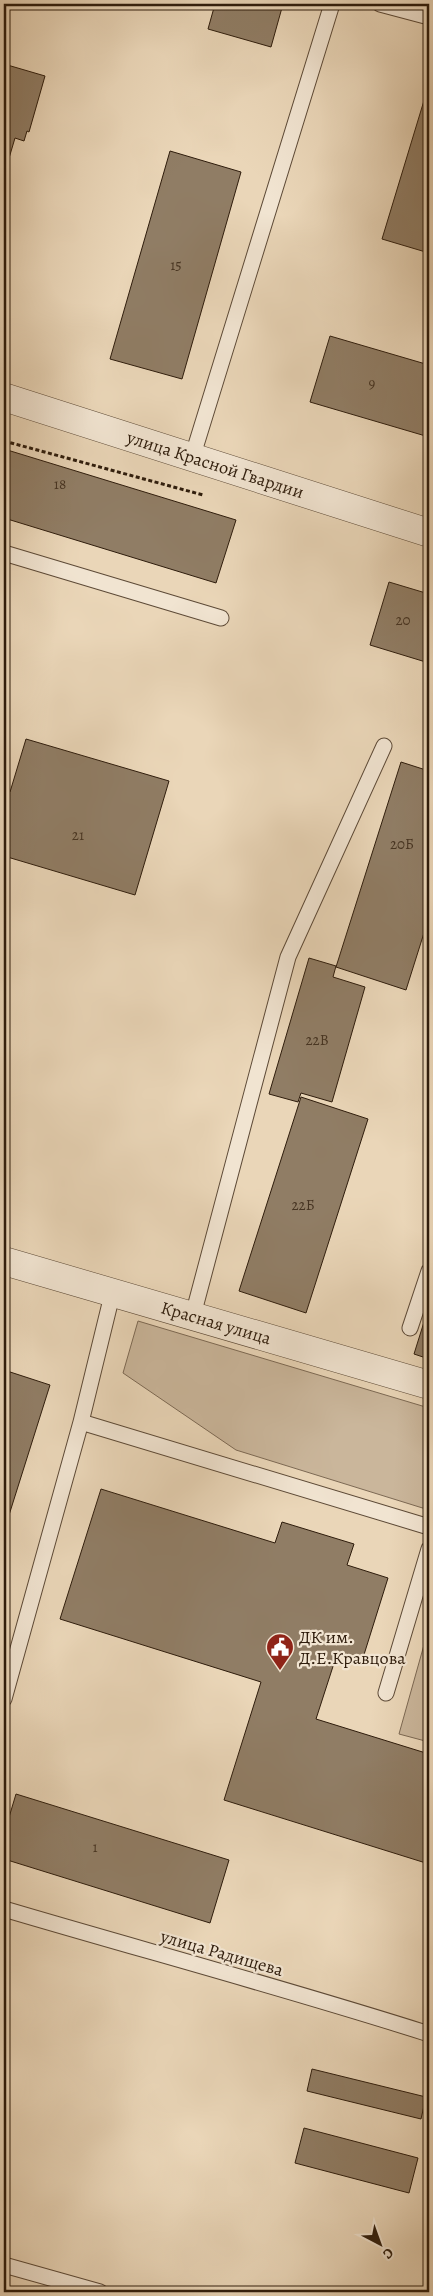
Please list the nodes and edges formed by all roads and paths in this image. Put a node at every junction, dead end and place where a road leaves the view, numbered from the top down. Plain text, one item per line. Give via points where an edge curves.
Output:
1 (332, 4) edge
2 (380, 4) edge
3 (429, 18) edge
4 (4, 397) edge
5 (192, 458) junction
6 (429, 533) edge
7 (4, 553) edge
8 (221, 618) dead end
9 (384, 746) dead end
10 (4, 1261) edge
11 (429, 1271) edge
12 (113, 1292) junction
13 (193, 1315) junction
14 (410, 1328) dead end
15 (429, 1385) edge
16 (81, 1422) junction
17 (429, 1527) edge
18 (429, 1549) edge
19 (386, 1693) dead end
20 (4, 1699) edge
21 (4, 1909) edge
22 (429, 2034) edge
23 (4, 2265) edge
24 (100, 2292) edge

1 - 5 lane
2 - 3 lane
4 - 5 street, улица Красной Гвардии
5 - 6 street, улица Красной Гвардии
7 - 8 lane
9 - 13 lane via 288,957
10 - 12 street, Красная улица
11 - 14 lane
12 - 13 street, Красная улица
12 - 16 lane
13 - 15 street, Красная улица
16 - 17 lane
16 - 20 lane
18 - 19 lane
21 - 22 lane, улица Радищева via 331,2002
23 - 24 lane

